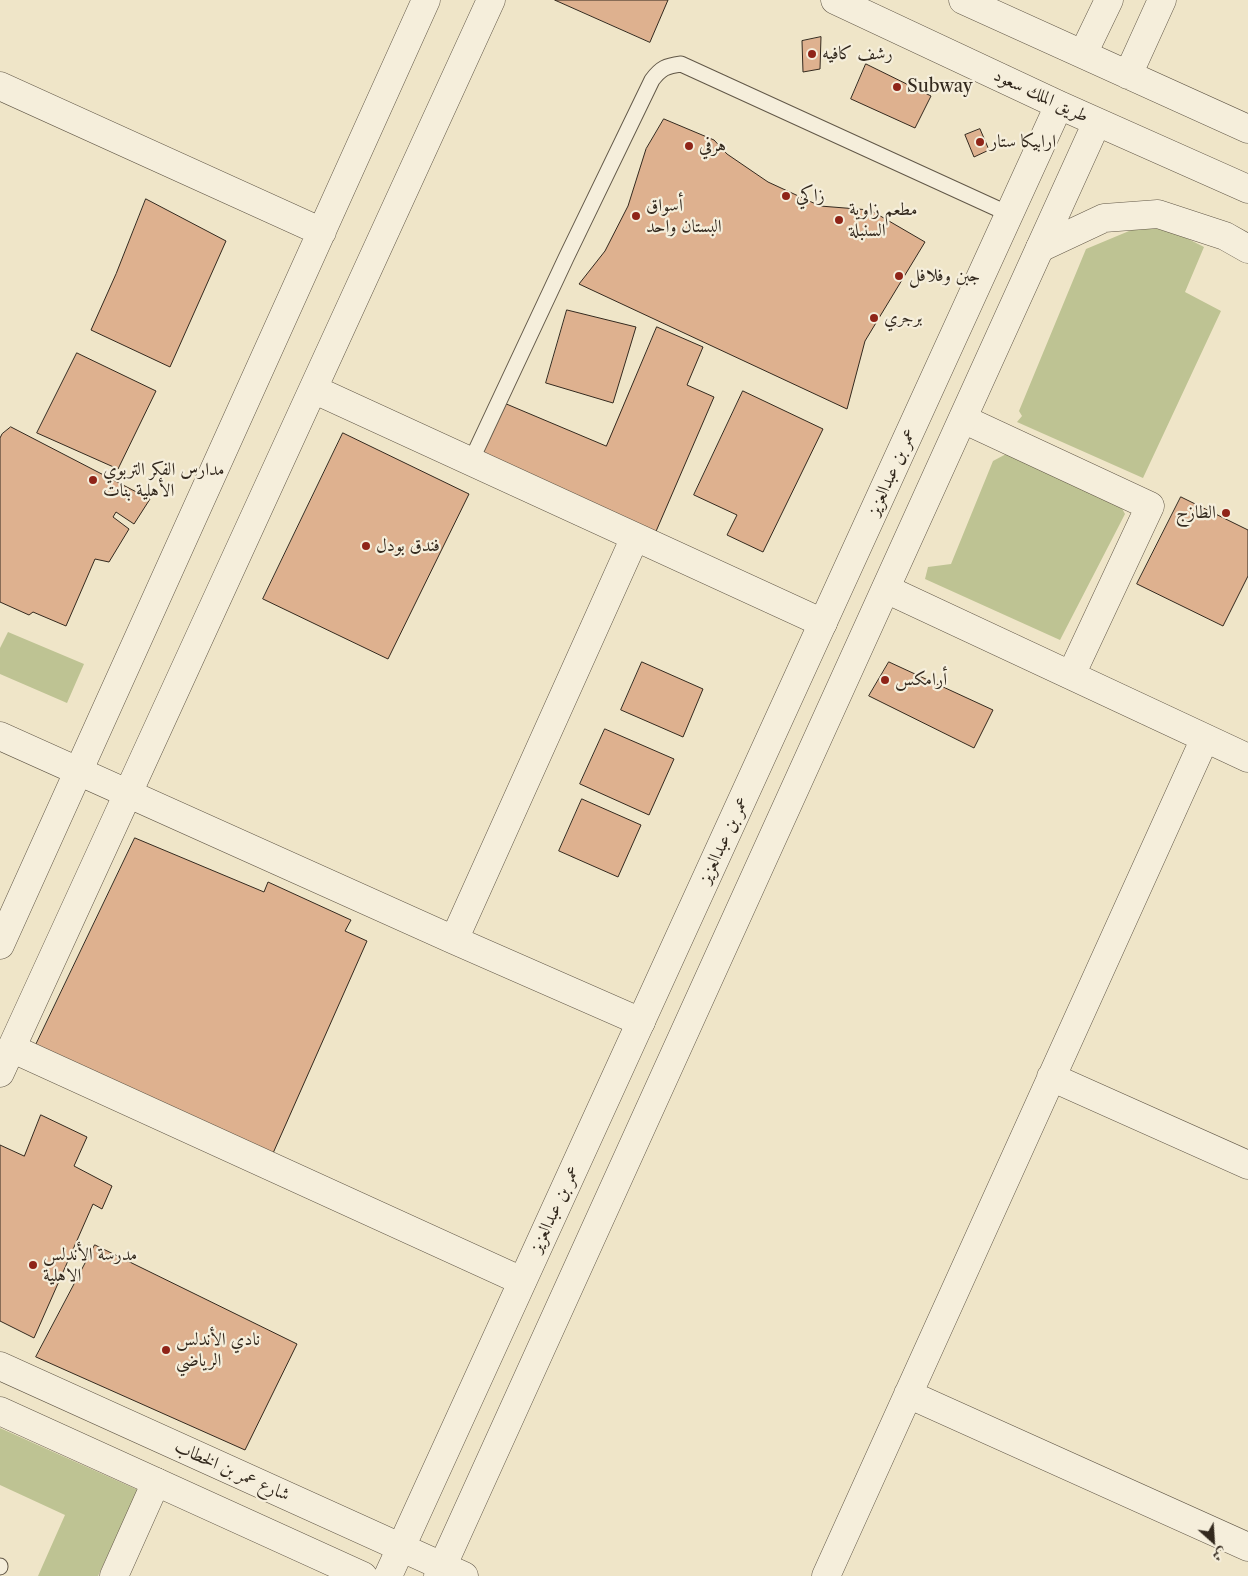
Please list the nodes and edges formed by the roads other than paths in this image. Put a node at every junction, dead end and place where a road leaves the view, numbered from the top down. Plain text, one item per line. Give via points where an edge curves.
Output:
1 (426, 0) edge
2 (491, 0) edge
3 (836, 0) edge
4 (963, 0) edge
5 (1109, 0) edge
6 (1162, 0) edge
7 (1083, 54) junction
8 (1128, 74) junction
9 (0, 86) edge
10 (1059, 105) junction
11 (1097, 122) junction
12 (1248, 129) edge
13 (1248, 189) edge
14 (1009, 214) junction
15 (322, 232) junction
16 (1040, 248) junction
17 (1248, 249) edge
18 (313, 389) junction
19 (963, 419) junction
20 (472, 461) junction
21 (635, 537) junction
22 (886, 588) junction
23 (823, 623) junction
24 (1071, 675) junction
25 (0, 736) edge
26 (1205, 738) junction
27 (1248, 758) edge
28 (78, 771) junction
29 (128, 793) junction
30 (454, 940) junction
31 (0, 945) edge
32 (641, 1022) junction
33 (11, 1048) junction
34 (0, 1073) edge
35 (1051, 1077) junction
36 (1248, 1166) edge
37 (522, 1281) junction
38 (0, 1366) edge
39 (908, 1394) junction
40 (0, 1411) edge
41 (156, 1482) junction
42 (1248, 1547) edge
43 (401, 1548) junction
44 (448, 1573) edge
45 (114, 1576) edge
46 (363, 1576) edge
47 (388, 1576) edge
48 (826, 1576) edge

1 - 15 street
2 - 18 street
3 - 10 street, طريق الملك سعود
4 - 7 street
5 - 7 street
6 - 8 street
7 - 8 street
8 - 12 street
9 - 15 street
10 - 11 street, طريق الملك سعود
10 - 14 street, عمر بن عبدالعزيز
11 - 13 street, طريق الملك سعود
11 - 16 street
14 - 20 lane via 681,64 669,65 652,80
14 - 23 street, عمر بن عبدالعزيز
15 - 28 street
16 - 17 street via 1104,218 1158,214 1226,236
16 - 19 street
18 - 20 street
18 - 29 street
19 - 22 street
19 - 24 street via 1150,506
20 - 21 street
21 - 23 street
21 - 30 street
22 - 24 street
22 - 44 street
23 - 32 street, عمر بن عبدالعزيز
24 - 26 street
25 - 28 street
26 - 27 street
26 - 35 street
28 - 29 street
28 - 31 street
29 - 30 street
29 - 33 street
30 - 32 street
32 - 37 street, عمر بن عبدالعزيز
33 - 34 street
33 - 37 street
35 - 36 street
35 - 39 street
37 - 43 street, عمر بن عبدالعزيز
38 - 43 street, شارع عمر بن الخطاب
39 - 42 street
39 - 48 street
40 - 41 street
41 - 45 street
41 - 46 street
43 - 44 street, شارع عمر بن الخطاب
43 - 47 street, عمر بن عبدالعزيز

